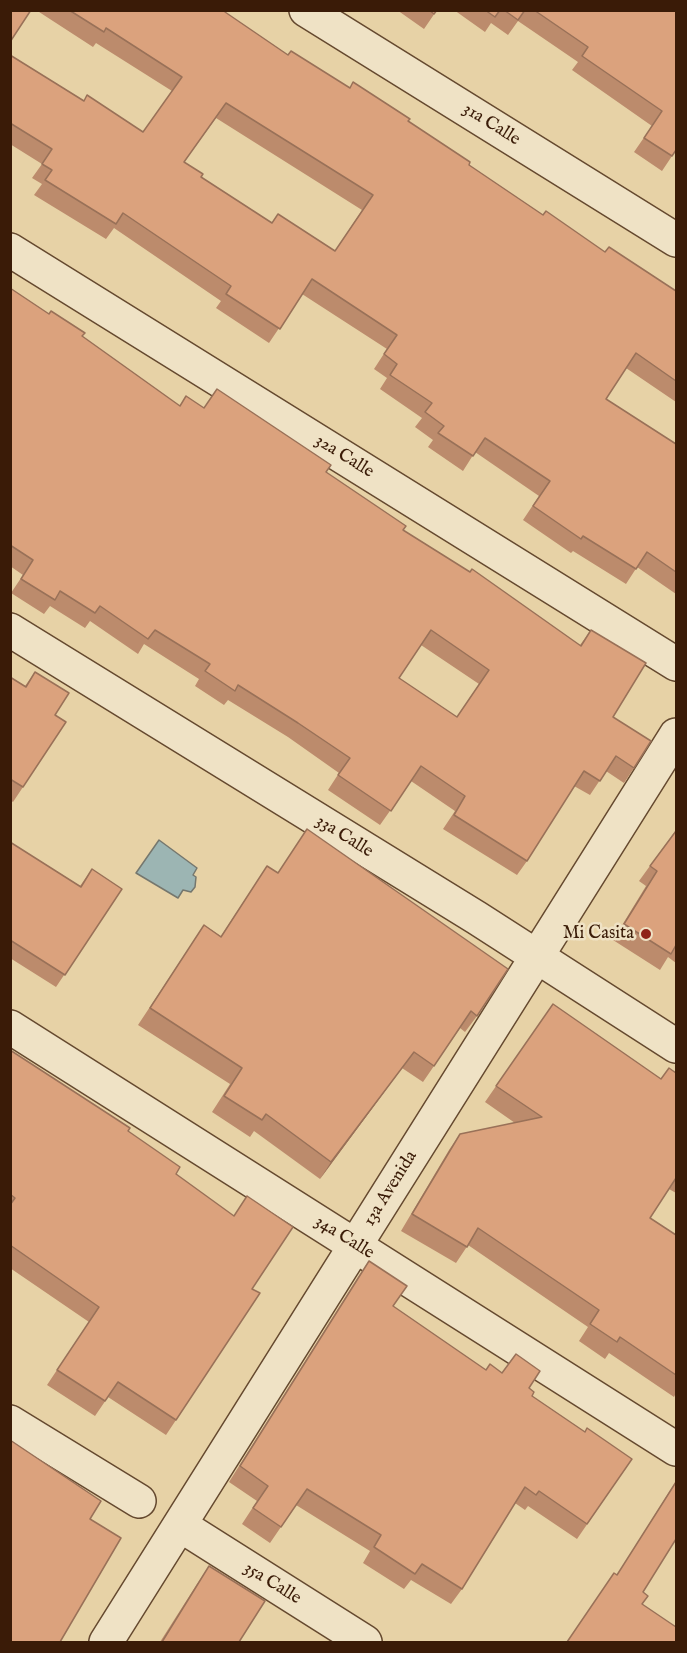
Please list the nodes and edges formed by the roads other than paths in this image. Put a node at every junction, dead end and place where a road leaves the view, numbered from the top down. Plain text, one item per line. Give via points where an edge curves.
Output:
1 (306, 10) edge
2 (676, 240) edge
3 (10, 250) edge
4 (10, 630) edge
5 (676, 664) edge
6 (676, 735) edge
7 (537, 956) junction
8 (10, 1027) edge
9 (676, 1046) edge
10 (356, 1246) junction
11 (10, 1422) edge
12 (676, 1449) edge
13 (138, 1501) dead end
14 (180, 1525) junction
15 (106, 1642) edge
16 (365, 1642) edge

1 - 2 street, 31a Calle
3 - 5 street, 32a Calle
4 - 7 street, 33a Calle
6 - 7 street, 13a Avenida
7 - 9 street, 33a Calle
7 - 10 street, 13a Avenida
8 - 10 street, 34a Calle
10 - 12 street, 34a Calle
10 - 14 street, 13a Avenida
11 - 13 street
14 - 15 street, 13a Avenida
14 - 16 street, 35a Calle

